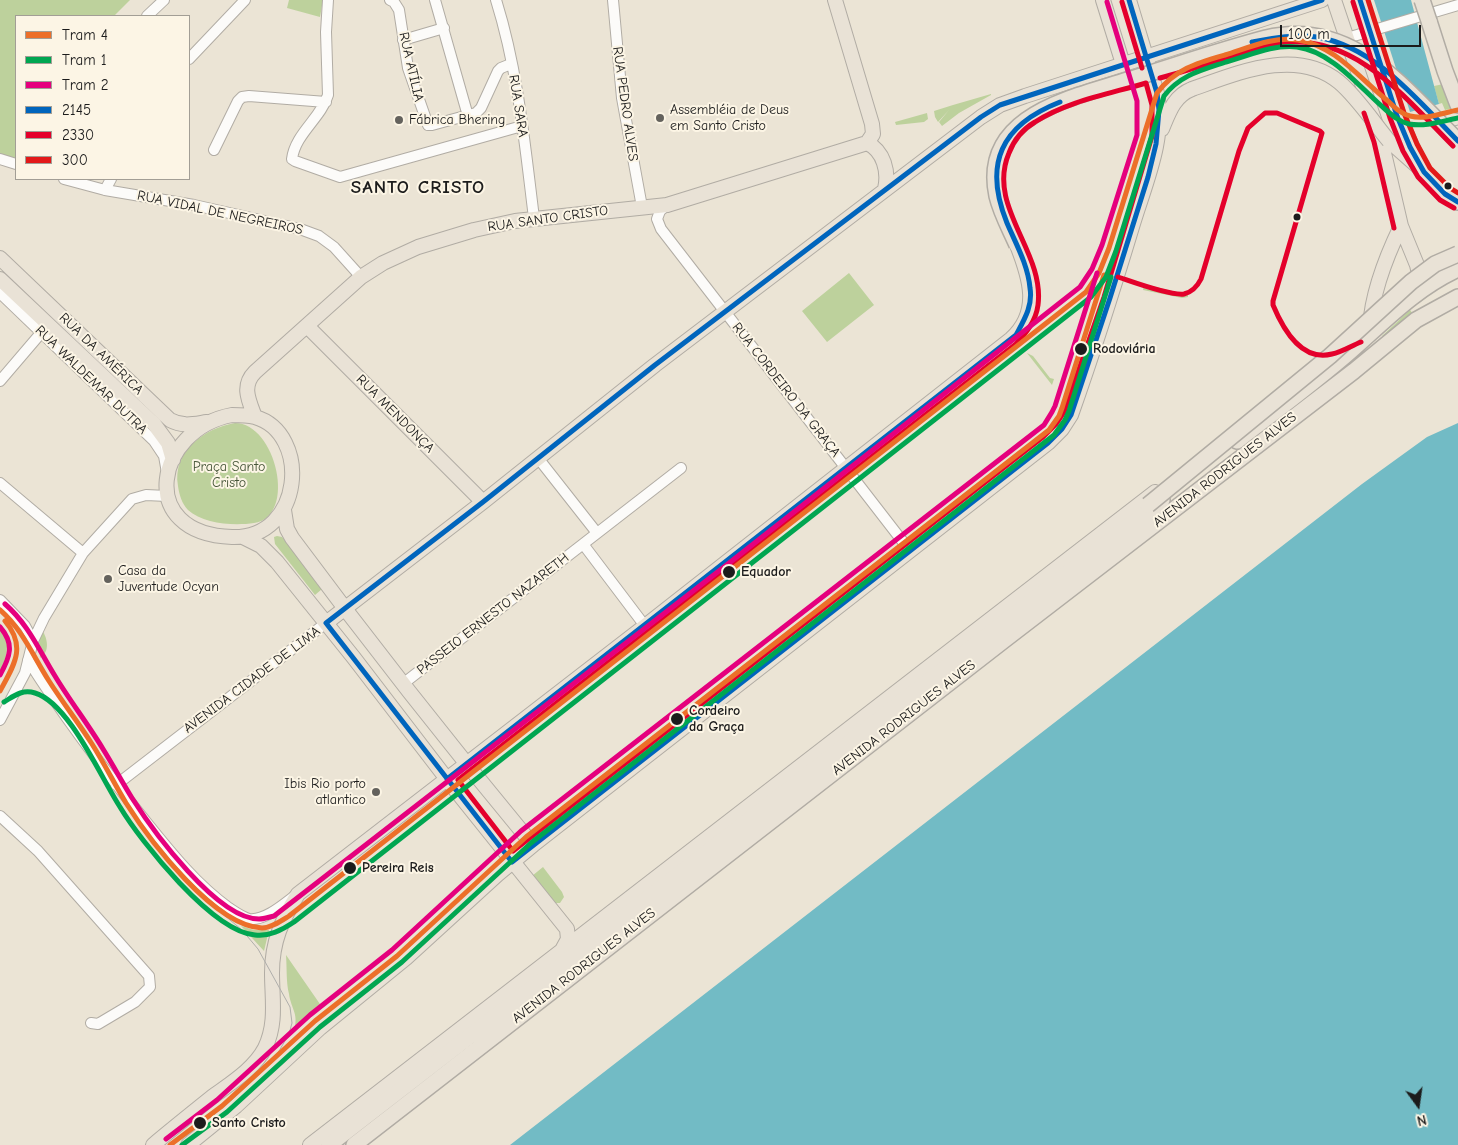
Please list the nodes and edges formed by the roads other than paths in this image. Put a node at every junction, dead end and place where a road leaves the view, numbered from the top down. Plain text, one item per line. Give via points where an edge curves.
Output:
1 (164, 0) edge
2 (245, 0) edge
3 (328, 0) edge
4 (390, 0) edge
5 (435, 0) edge
6 (496, 0) edge
7 (613, 0) edge
8 (835, 0) edge
9 (1103, 0) edge
10 (1129, 0) edge
11 (1322, 0) edge
12 (1334, 0) edge
13 (1360, 0) edge
14 (1422, 0) edge
15 (1458, 5) edge
16 (148, 15) edge
17 (444, 28) junction
18 (1347, 38) junction
19 (403, 40) junction
20 (1146, 57) junction
21 (190, 58) edge
22 (511, 64) junction
23 (1123, 64) junction
24 (326, 102) junction
25 (1458, 105) edge
26 (468, 116) junction
27 (522, 126) junction
28 (1159, 137) junction
29 (1458, 141) edge
30 (867, 143) junction
31 (214, 150) dead end
32 (0, 159) edge
33 (15, 164) edge
34 (1424, 172) junction
35 (68, 180) edge
36 (111, 180) edge
37 (885, 189) junction
38 (105, 190) junction
39 (1458, 202) edge
40 (667, 204) junction
41 (642, 207) junction
42 (534, 218) junction
43 (1402, 226) junction
44 (1017, 245) joint
45 (1458, 254) edge
46 (0, 258) edge
47 (1457, 270) edge
48 (361, 277) junction
49 (0, 279) edge
50 (1419, 291) junction
51 (0, 293) edge
52 (1458, 297) edge
53 (1396, 310) junction
54 (725, 312) junction
55 (307, 326) junction
56 (43, 328) junction
57 (1370, 331) junction
58 (0, 381) edge
59 (255, 417) junction
60 (213, 421) junction
61 (538, 458) junction
62 (173, 460) junction
63 (681, 468) dead end
64 (846, 468) junction
65 (168, 476) junction
66 (0, 483) edge
67 (167, 496) junction
68 (483, 502) junction
69 (284, 510) junction
70 (597, 533) junction
71 (243, 537) junction
72 (583, 544) junction
73 (910, 551) junction
74 (83, 553) junction
75 (1093, 554) junction
76 (0, 600) edge
77 (345, 608) junction
78 (326, 624) junction
79 (645, 626) junction
80 (33, 641) junction
81 (28, 660) junction
82 (404, 683) junction
83 (0, 720) edge
84 (466, 763) junction
85 (446, 779) junction
86 (116, 785) junction
87 (0, 816) edge
88 (533, 845) junction
89 (512, 862) junction
90 (298, 894) junction
91 (561, 951) junction
92 (91, 1023) dead end
93 (373, 1096) junction
94 (365, 1117) junction
95 (152, 1145) edge
96 (188, 1145) edge
97 (310, 1145) edge
98 (329, 1145) edge
99 (354, 1145) edge

1 - 16 street
2 - 21 street
3 - 24 street via 329,87
4 - 19 street, RUA ATÍLIA via 399,10
5 - 17 street
6 - 22 street
7 - 41 street, RUA PEDRO ALVES via 622,98
8 - 30 main road via 872,124 873,134
9 - 23 main road
10 - 20 main road
11 - 20 main road, AVENIDA CIDADE DE LIMA
12 - 18 main road
13 - 34 highway, bridge via 1397,116
14 - 25 highway, bridge
15 - 18 street
17 - 19 street
17 - 26 street
18 - 43 main road via 1381,140
19 - 26 street, RUA ATÍLIA via 408,68 426,123 432,125
20 - 23 main road, AVENIDA CIDADE DE LIMA
20 - 28 main road via 1159,104
22 - 26 street, RUA SARA via 500,69 480,110
22 - 27 street, RUA SARA
23 - 37 main road, AVENIDA CIDADE DE LIMA via 1032,93 994,109
24 - 27 street via 303,135 292,159 340,177
24 - 31 street via 242,97
27 - 42 street, RUA SARA
28 - 34 main road, bridge via 1174,103 1182,94 1271,65 1295,64 1331,76 1343,86 1390,141
28 - 73 main road via 1111,299 1071,415 1048,443
29 - 44 highway, bridge via 1392,76 1362,53 1319,37 1289,35 1266,38 1065,100 1021,122 1004,145 996,174 998,198
30 - 37 main road via 876,149 884,165
30 - 40 main road, RUA SANTO CRISTO
32 - 33 street
34 - 39 highway via 1445,194
35 - 38 street, RUA VIDAL DE NEGREIROS
36 - 38 street
37 - 54 main road, AVENIDA CIDADE DE LIMA
38 - 48 street, RUA VIDAL DE NEGREIROS via 300,228 334,247
40 - 41 main road, RUA SANTO CRISTO
40 - 54 street, RUA CORDEIRO DA GRAÇA via 658,215 658,225
41 - 42 main road, RUA SANTO CRISTO
42 - 48 main road, RUA SANTO CRISTO via 438,240 383,263
43 - 50 main road via 1417,265
43 - 57 main road via 1391,246 1371,308
44 - 64 main road via 1030,287 1028,313 1020,330
45 - 75 highway, bridge via 1410,282 1330,356
46 - 60 main road, RUA DA AMÉRICA via 170,420 186,425
47 - 50 highway, AVENIDA RODRIGUES ALVES
48 - 55 main road, RUA SANTO CRISTO
49 - 56 main road
50 - 53 highway, AVENIDA RODRIGUES ALVES
51 - 56 street, RUA WALDEMAR DUTRA
52 - 99 highway, AVENIDA RODRIGUES ALVES via 1416,320
53 - 57 main road, AVENIDA RODRIGUES ALVES
53 - 75 highway, AVENIDA RODRIGUES ALVES via 1308,386
54 - 61 main road, AVENIDA CIDADE DE LIMA
54 - 64 street, RUA CORDEIRO DA GRAÇA
55 - 59 main road, RUA SANTO CRISTO via 249,379 247,393
55 - 68 main road, RUA MENDONÇA
56 - 58 street
56 - 62 main road via 154,424 168,443
56 - 65 street, RUA WALDEMAR DUTRA via 160,447
57 - 91 main road, AVENIDA RODRIGUES ALVES via 1358,335
59 - 60 main road via 232,415
59 - 69 main road via 274,429 288,450 292,481
60 - 62 main road via 187,439
61 - 68 main road, AVENIDA CIDADE DE LIMA
61 - 70 street
62 - 65 main road
63 - 70 street, PASSEIO ERNESTO NAZARETH
64 - 73 street, RUA CORDEIRO DA GRAÇA
64 - 79 main road
65 - 67 main road
66 - 74 street
67 - 71 main road via 179,518 192,529
67 - 74 street via 146,495 132,499
68 - 77 main road, AVENIDA CIDADE DE LIMA
69 - 71 main road via 271,525
69 - 77 main road via 292,538
70 - 72 street, PASSEIO ERNESTO NAZARETH
71 - 78 main road via 267,552
72 - 79 street, PASSEIO ERNESTO NAZARETH
72 - 82 street, PASSEIO ERNESTO NAZARETH
73 - 88 main road
74 - 80 street
75 - 94 highway, AVENIDA RODRIGUES ALVES
76 - 80 street via 25,626
77 - 78 main road, AVENIDA CIDADE DE LIMA
77 - 82 main road
78 - 85 main road
78 - 86 street, AVENIDA CIDADE DE LIMA
79 - 84 main road
80 - 81 street
81 - 83 street
81 - 86 street
82 - 84 main road
84 - 85 main road
84 - 88 main road
85 - 89 main road
85 - 90 main road
86 - 90 street via 196,879 238,913 250,919 260,918
87 - 92 street via 38,851 149,976 150,987 135,1002 98,1024
88 - 89 main road
89 - 91 main road via 568,930 568,939
89 - 96 main road via 413,952 320,1028 261,1084
90 - 95 main road via 277,934 272,973 274,1017 260,1056 240,1076
91 - 93 main road, AVENIDA RODRIGUES ALVES
93 - 94 main road
93 - 97 main road, AVENIDA RODRIGUES ALVES
94 - 98 highway, AVENIDA RODRIGUES ALVES

